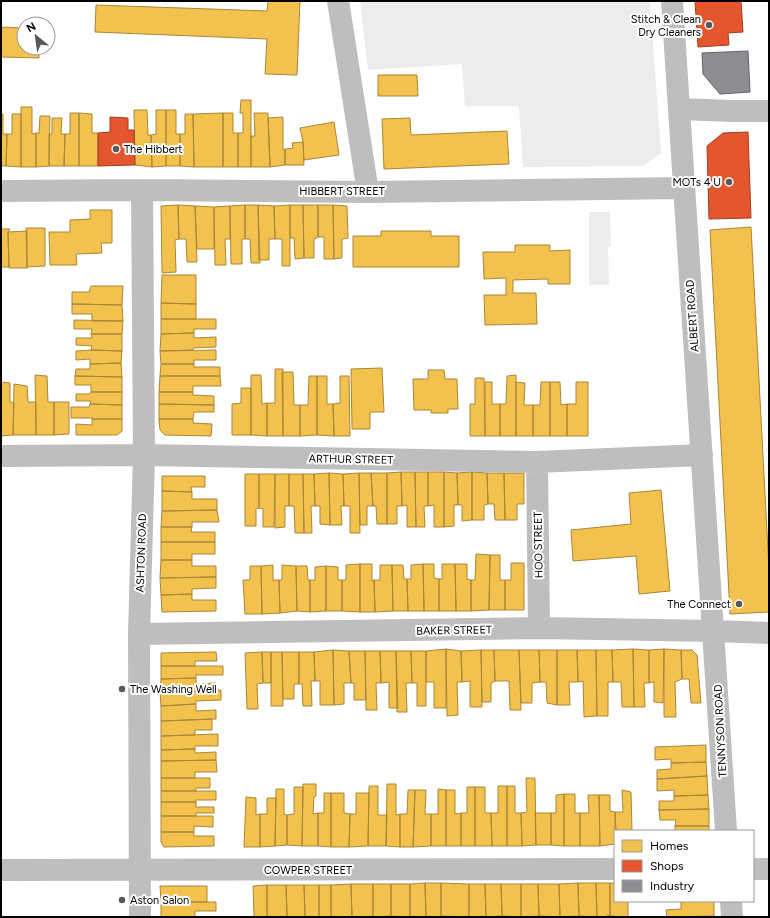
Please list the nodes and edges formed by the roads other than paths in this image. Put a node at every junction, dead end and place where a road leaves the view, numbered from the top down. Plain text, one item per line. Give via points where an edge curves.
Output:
1 (338, 1) edge
2 (672, 1) edge
3 (679, 109) junction
4 (769, 111) edge
5 (684, 188) junction
6 (142, 190) junction
7 (1, 191) edge
8 (368, 192) junction
9 (144, 455) junction
10 (702, 455) junction
11 (1, 456) edge
12 (537, 462) junction
13 (539, 628) junction
14 (714, 630) junction
15 (769, 633) edge
16 (139, 634) junction
17 (726, 830) edge
18 (614, 869) edge
19 (754, 869) edge
20 (769, 869) edge
21 (1, 870) edge
22 (140, 870) junction
23 (731, 902) edge
24 (140, 917) edge
25 (732, 917) edge

1 - 8 street
2 - 3 street, ALBERT ROAD
3 - 4 street
3 - 5 street, ALBERT ROAD
5 - 8 street, HIBBERT STREET
5 - 10 street, ALBERT ROAD
6 - 7 street, HIBBERT STREET
6 - 8 street, HIBBERT STREET
6 - 9 street, ASHTON ROAD
9 - 11 street, ARTHUR STREET
9 - 12 street, ARTHUR STREET
9 - 16 street, ASHTON ROAD
10 - 12 street, ARTHUR STREET
10 - 14 street, ALBERT ROAD
12 - 13 street, HOO STREET
13 - 14 street, BAKER STREET
13 - 16 street, BAKER STREET
14 - 15 street, BAKER STREET
14 - 17 street, TENNYSON ROAD
16 - 22 street, ASHTON ROAD
18 - 22 street, COWPER STREET
19 - 20 street
21 - 22 street, COWPER STREET
22 - 24 street, ASHTON ROAD
23 - 25 street

